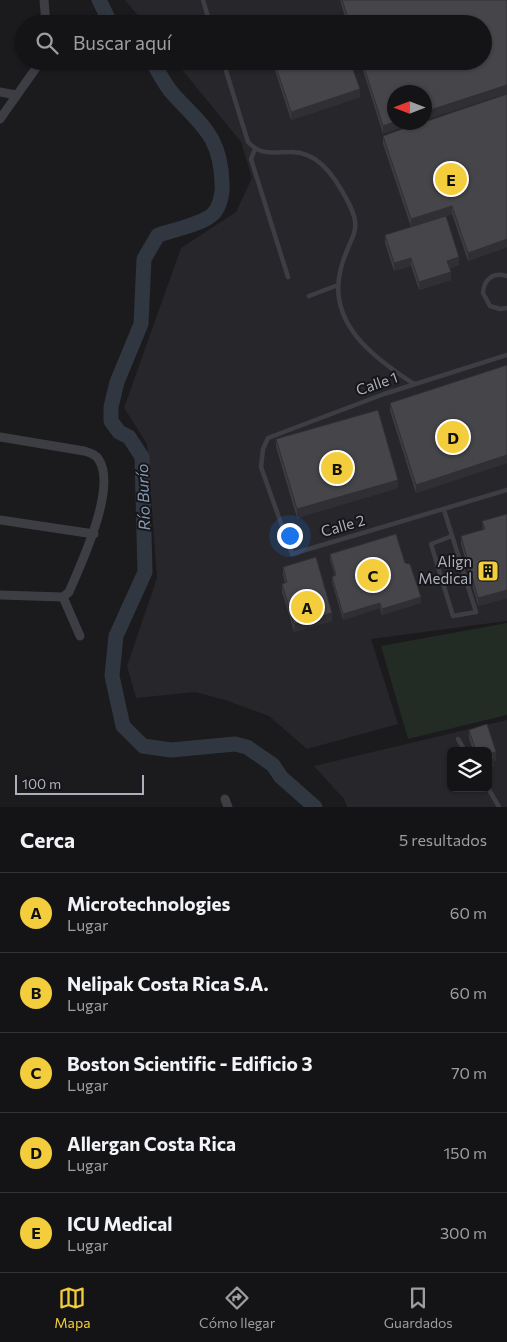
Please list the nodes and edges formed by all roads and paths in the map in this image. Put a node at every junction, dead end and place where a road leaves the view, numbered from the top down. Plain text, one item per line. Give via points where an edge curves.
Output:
1 (44, 0) edge
2 (203, 0) edge
3 (45, 15) edge
4 (207, 15) edge
5 (34, 70) edge
6 (225, 70) edge
7 (0, 92) edge
8 (16, 95) junction
9 (0, 119) edge
10 (255, 149) junction
11 (288, 276) dead end
12 (507, 276) edge
13 (338, 285) junction
14 (309, 296) dead end
15 (507, 308) edge
16 (507, 355) edge
17 (414, 384) junction
18 (0, 436) edge
19 (263, 449) joint
20 (507, 490) edge
21 (444, 510) junction
22 (0, 520) edge
23 (94, 534) junction
24 (452, 536) junction
25 (0, 595) edge
26 (63, 597) junction
27 (80, 636) dead end
28 (458, 739) dead end
29 (463, 747) edge
30 (490, 792) edge
31 (499, 807) edge

1 - 3 street
2 - 4 lane
5 - 8 street
6 - 10 lane via 248,142
7 - 8 street
8 - 9 street
10 - 11 lane via 251,159
10 - 13 lane via 274,154 304,154 317,160 329,170 342,190 351,207 356,233 341,267
12 - 15 lane via 490,277 483,293 493,308
13 - 14 lane
13 - 17 lane via 339,302 352,333 390,368
16 - 17 lane, Calle 1
17 - 19 lane, Calle 1 via 284,430 268,438
18 - 23 street via 84,450 99,459 104,480
19 - 21 lane, Calle 2 via 261,467 292,554
20 - 21 lane, Calle 2
21 - 24 lane
22 - 23 street
23 - 26 street
24 - 24 lane via 476,612 453,616 431,544
25 - 26 street
26 - 27 street
28 - 29 lane
30 - 31 lane

